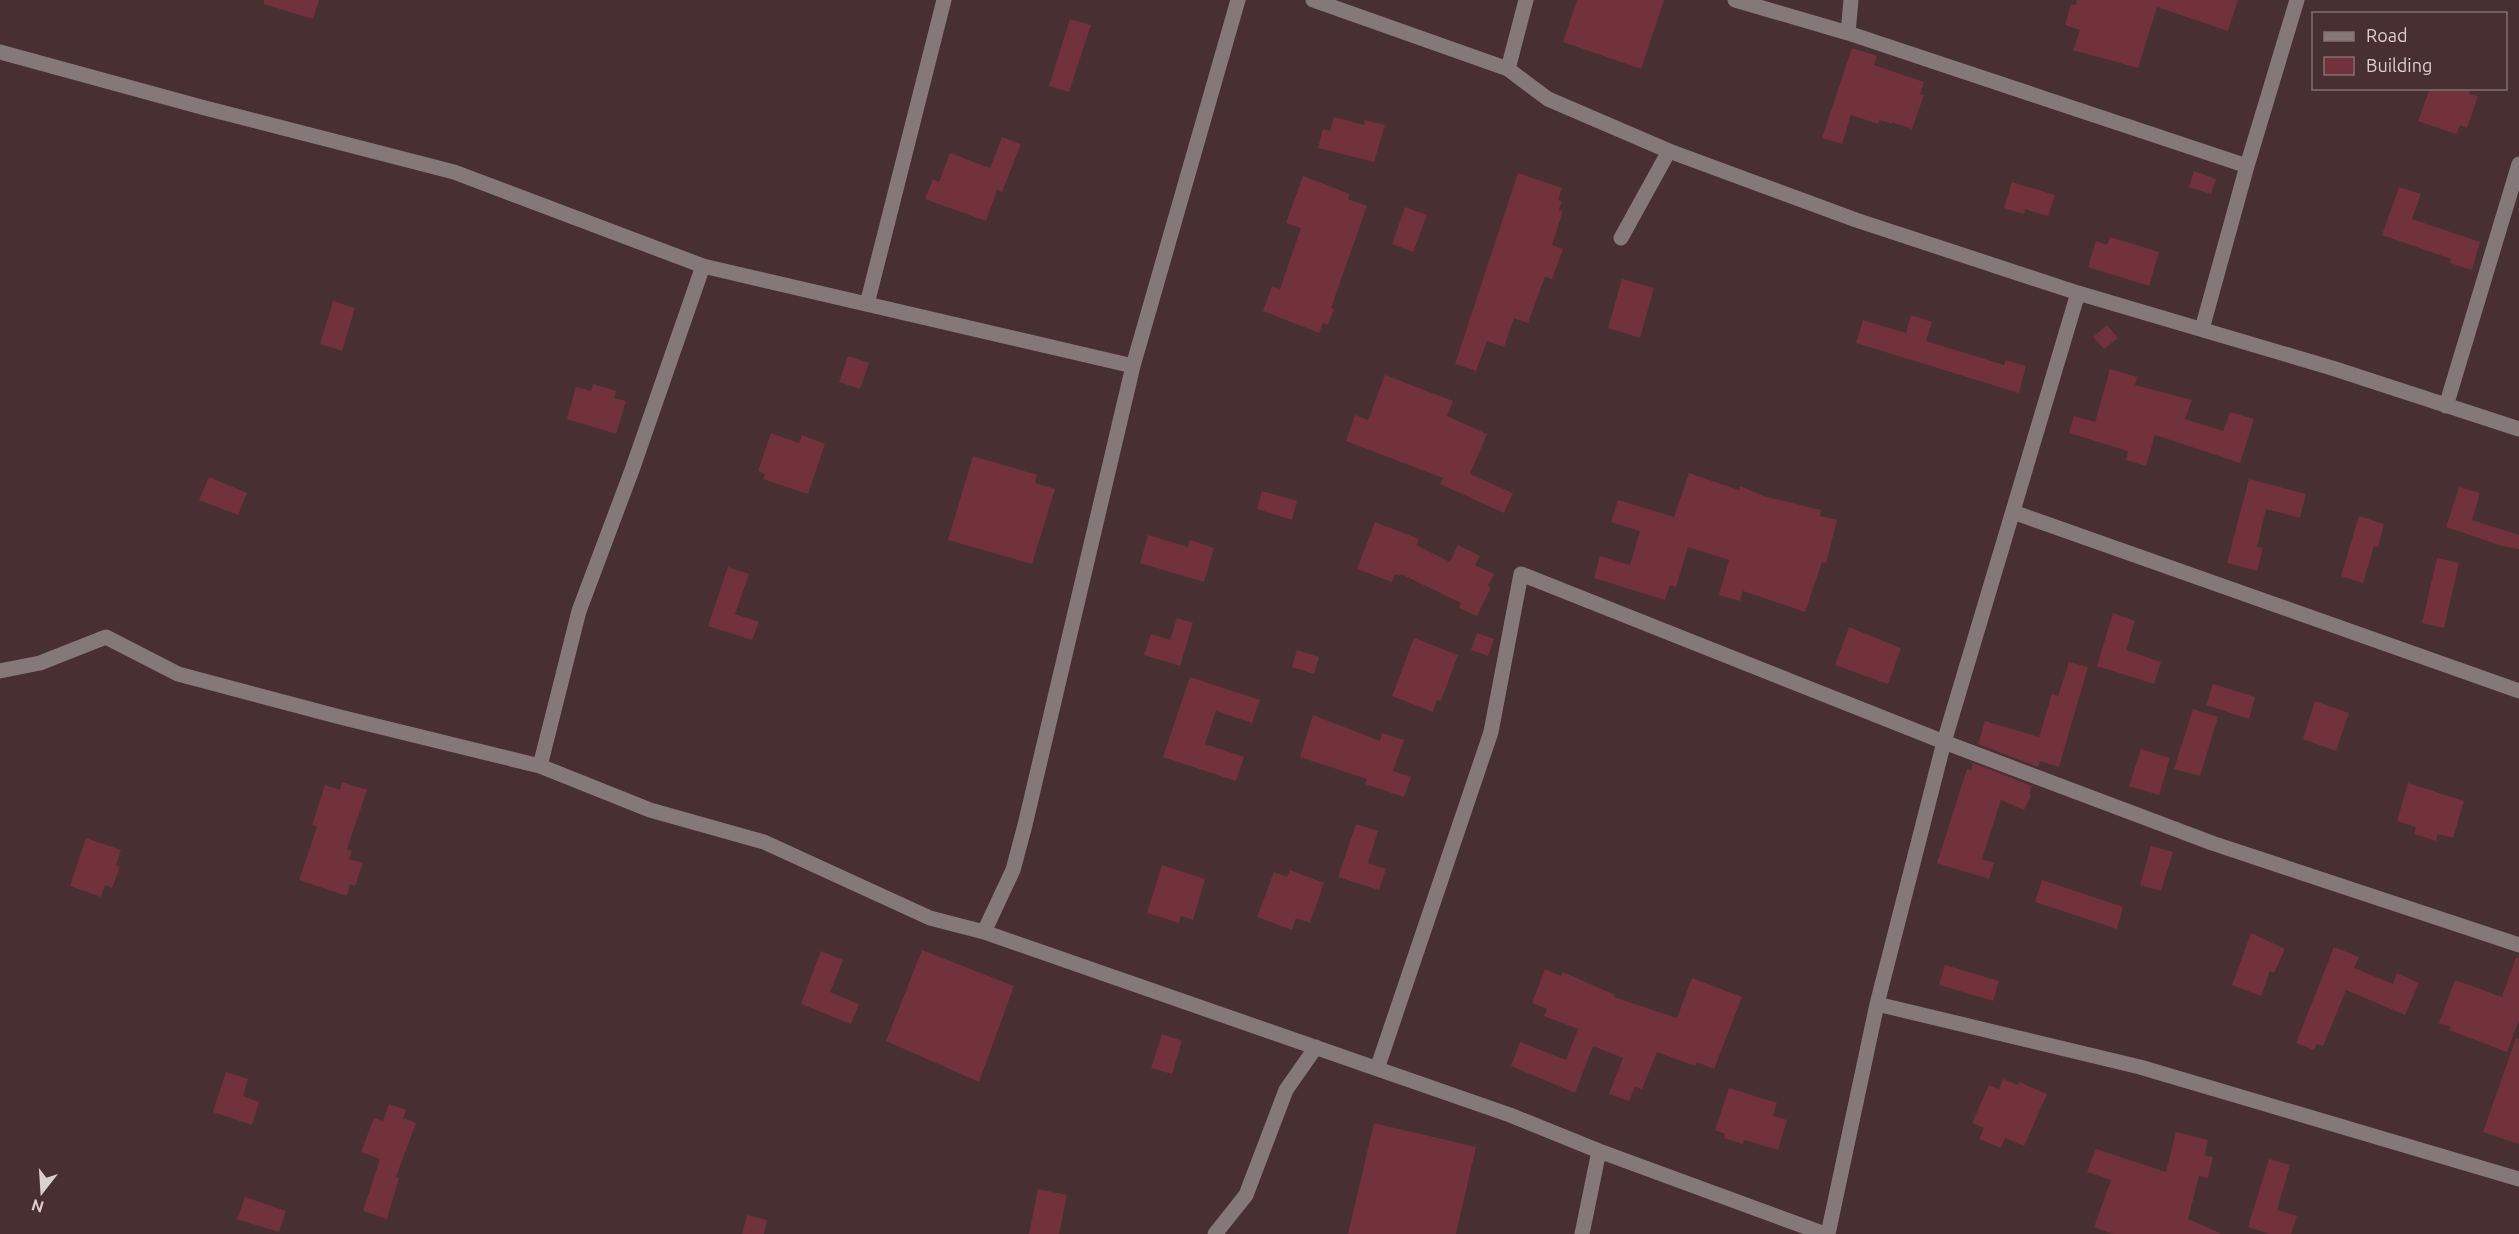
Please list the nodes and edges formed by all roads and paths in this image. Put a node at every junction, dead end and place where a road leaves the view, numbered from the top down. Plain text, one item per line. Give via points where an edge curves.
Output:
1 (944, 0) edge
2 (1238, 0) edge
3 (1313, 0) edge
4 (1526, 0) edge
5 (1735, 0) edge
6 (1851, 0) edge
7 (2297, 0) edge
8 (1848, 33) junction
9 (0, 52) edge
10 (1508, 69) junction
11 (1669, 151) junction
12 (2519, 164) edge
13 (2247, 166) junction
14 (1621, 238) dead end
15 (703, 266) junction
16 (2078, 293) junction
17 (867, 304) junction
18 (2202, 329) junction
19 (1133, 366) junction
20 (2446, 406) junction
21 (2519, 429) edge
22 (2013, 512) junction
23 (0, 671) edge
24 (2519, 691) edge
25 (1944, 742) junction
26 (540, 766) junction
27 (984, 932) junction
28 (2519, 945) edge
29 (1877, 1004) junction
30 (1316, 1047) junction
31 (1377, 1069) junction
32 (1599, 1151) junction
33 (2519, 1179) edge
34 (1215, 1234) edge
35 (1582, 1234) edge
36 (1826, 1234) edge

1 - 17 street
2 - 19 street
3 - 10 street
4 - 10 street
5 - 8 street
6 - 8 street
7 - 13 street
8 - 13 street
9 - 15 street via 454,172
10 - 11 street via 1548,99
11 - 14 street
11 - 16 street via 1856,220
12 - 20 street
13 - 18 street
15 - 17 street
15 - 26 street via 579,610
16 - 18 street
16 - 22 street
17 - 19 street
18 - 20 street
19 - 27 street via 1025,825 1013,870
20 - 21 street
22 - 24 street
22 - 25 street
23 - 26 street via 40,663 106,637 178,674
25 - 28 street via 2212,843
25 - 29 street
25 - 31 street via 1521,574 1491,732
26 - 27 street via 650,810 764,842 930,918
27 - 30 street
29 - 33 street via 2140,1067
29 - 36 street
30 - 31 street
30 - 34 street via 1286,1090 1246,1195
31 - 32 street
32 - 35 street
32 - 36 street

